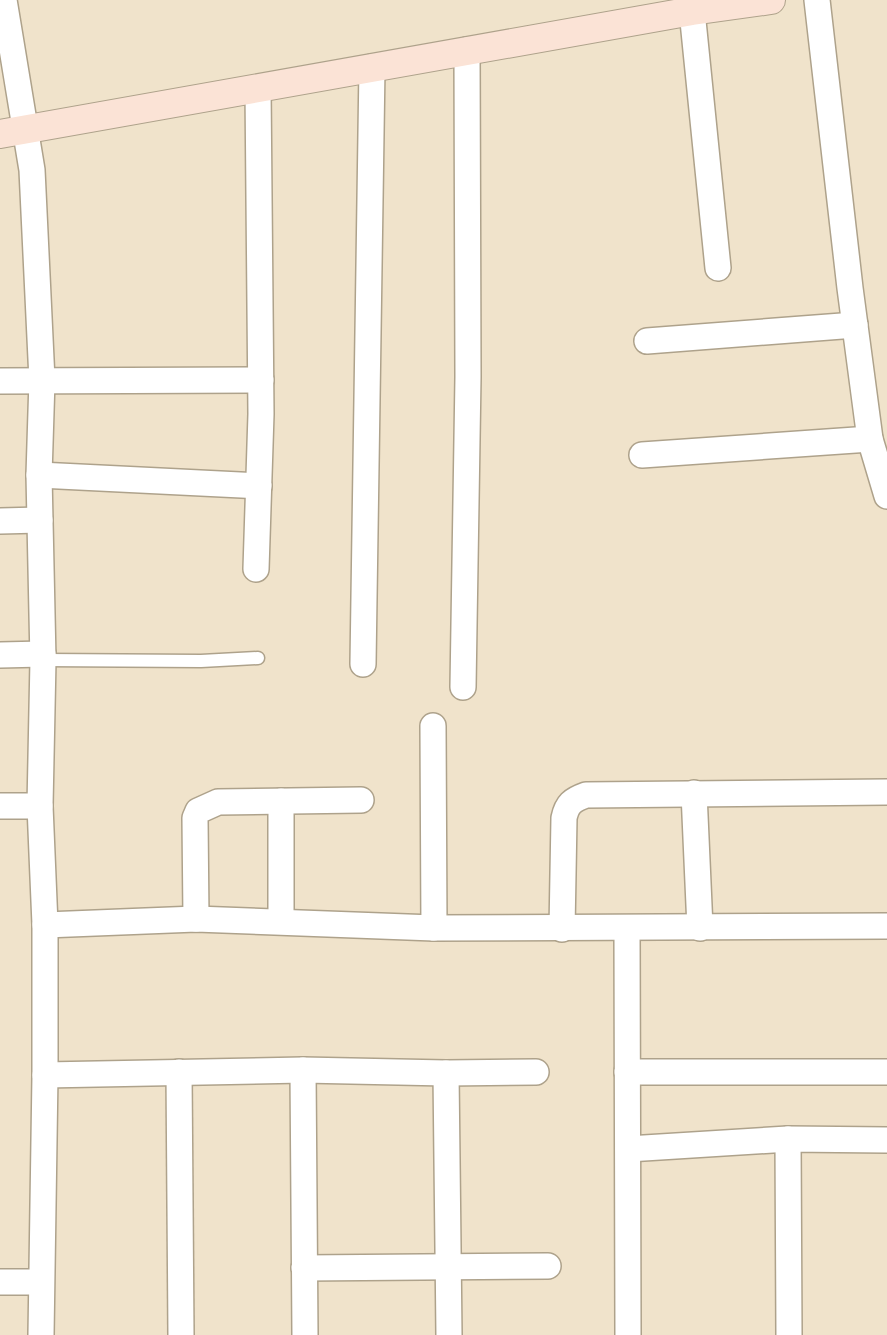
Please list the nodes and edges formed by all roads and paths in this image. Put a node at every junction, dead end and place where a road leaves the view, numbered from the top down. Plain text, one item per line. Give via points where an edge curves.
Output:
1 (4, 0) edge
2 (771, 0) edge
3 (817, 0) edge
4 (705, 6) edge
5 (467, 50) junction
6 (372, 67) junction
7 (258, 88) junction
8 (13, 132) edge
9 (718, 268) dead end
10 (855, 324) junction
11 (647, 341) dead end
12 (0, 380) edge
13 (42, 380) junction
14 (260, 380) junction
15 (870, 439) junction
16 (642, 455) dead end
17 (39, 475) junction
18 (259, 486) junction
19 (887, 496) edge
20 (40, 520) junction
21 (0, 521) edge
22 (256, 569) dead end
23 (0, 655) edge
24 (43, 657) junction
25 (258, 658) dead end
26 (363, 664) dead end
27 (463, 687) dead end
28 (432, 726) dead end
29 (887, 792) edge
30 (694, 794) junction
31 (361, 800) dead end
32 (281, 801) junction
33 (0, 806) edge
34 (40, 806) junction
35 (196, 919) junction
36 (280, 921) junction
37 (44, 925) junction
38 (887, 926) edge
39 (434, 928) junction
40 (627, 928) junction
41 (700, 928) junction
42 (562, 929) junction
43 (302, 1070) junction
44 (179, 1072) junction
45 (536, 1072) dead end
46 (627, 1072) junction
47 (887, 1072) edge
48 (446, 1074) junction
49 (44, 1075) junction
50 (788, 1139) junction
51 (887, 1140) edge
52 (628, 1148) junction
53 (448, 1265) junction
54 (548, 1266) dead end
55 (304, 1268) junction
56 (0, 1282) edge
57 (40, 1282) junction
58 (40, 1335) edge
59 (181, 1335) edge
60 (305, 1335) edge
61 (449, 1335) edge
62 (628, 1335) edge
63 (789, 1335) edge

1 - 8 street
2 - 4 street
3 - 10 street
4 - 5 street
4 - 9 street
5 - 6 street
5 - 27 street via 468,377
6 - 7 street
6 - 26 street
7 - 8 street
7 - 14 street
8 - 13 street via 32,170
10 - 11 street
10 - 15 street
12 - 13 street
13 - 14 street
13 - 17 street
14 - 18 street
15 - 16 street
15 - 19 street
17 - 18 street
17 - 20 street
18 - 22 street
20 - 21 street
20 - 24 street
23 - 24 street
24 - 25 lane via 201,661
24 - 34 street
28 - 39 street
29 - 30 street
30 - 41 street
30 - 42 street via 586,795 573,799 564,818
31 - 32 street
32 - 35 street via 218,802 198,811 195,818
32 - 36 street
33 - 34 street
34 - 37 street
35 - 36 street
35 - 37 street
36 - 39 street
37 - 49 street
38 - 41 street
39 - 42 street
40 - 41 street
40 - 42 street
40 - 46 street
43 - 44 street
43 - 48 street
43 - 55 street
44 - 49 street
44 - 59 street
45 - 48 street
46 - 47 street
46 - 52 street
48 - 53 street
49 - 57 street
50 - 51 street
50 - 52 street
50 - 63 street
52 - 62 street
53 - 54 street
53 - 55 street
53 - 61 street
55 - 60 street
56 - 57 street
57 - 58 street

